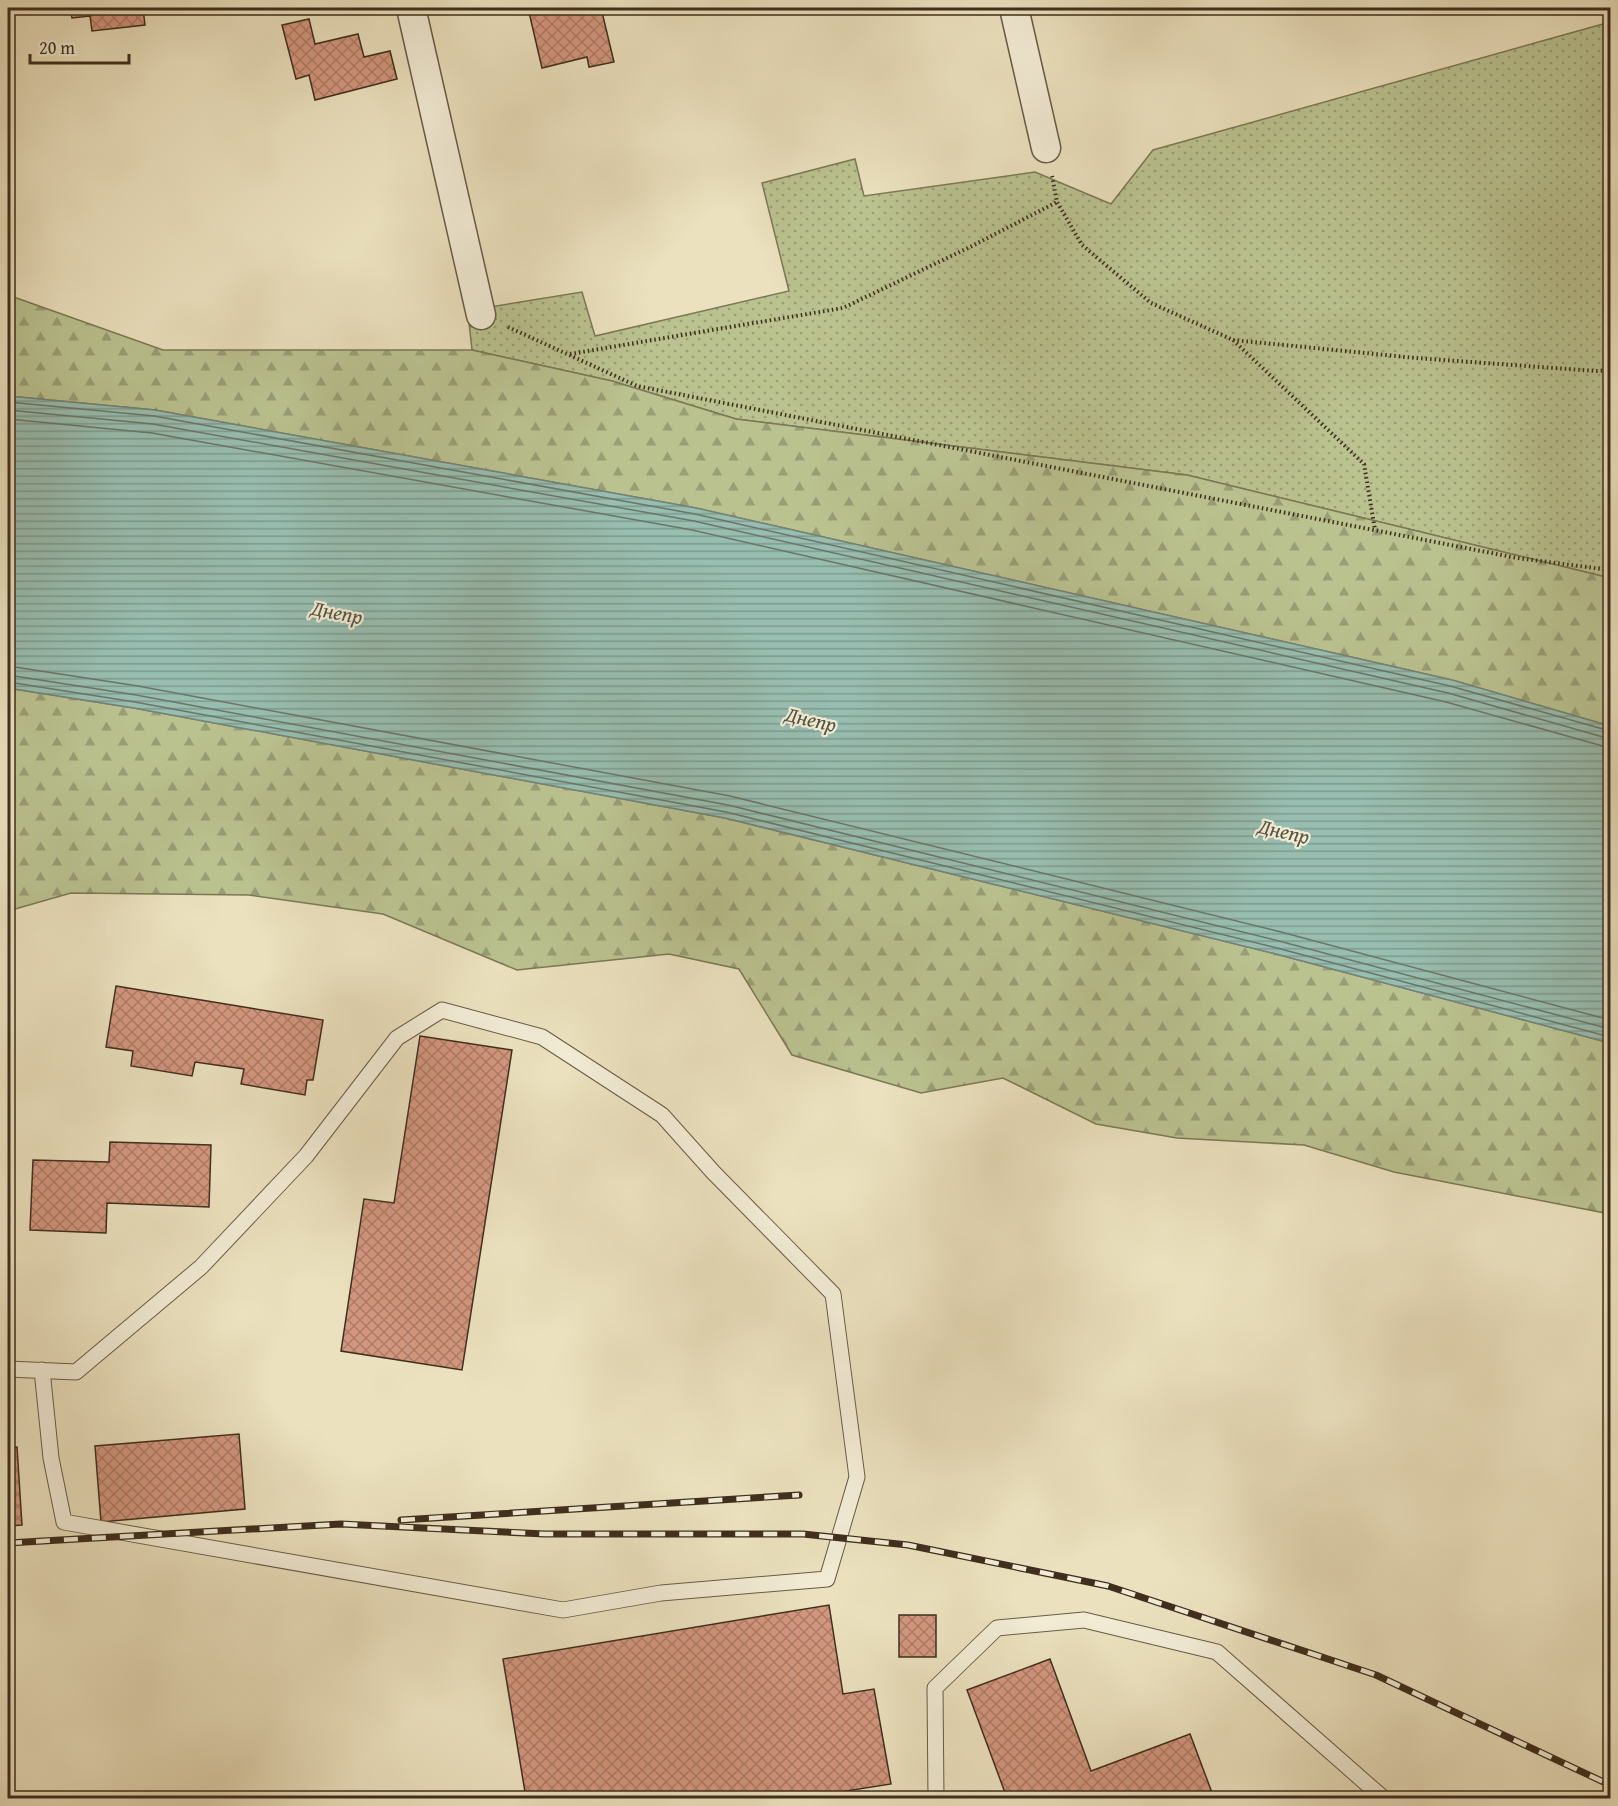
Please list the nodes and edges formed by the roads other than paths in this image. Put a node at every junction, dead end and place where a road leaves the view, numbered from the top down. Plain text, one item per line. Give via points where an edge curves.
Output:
1 (411, 8) edge
2 (1014, 8) edge
3 (1046, 148) road end
4 (481, 315) road end
5 (8, 1368) edge
6 (42, 1370) junction
7 (936, 1798) edge
8 (1383, 1798) edge

1 - 4 street
2 - 3 street
5 - 6 lane
6 - 6 lane via 76,1372 201,1267 306,1156 396,1038 442,1010 542,1037 662,1115 833,1294 857,1477 827,1579 661,1593 562,1610 64,1522 51,1458
7 - 8 lane via 934,1688 997,1628 1084,1620 1217,1652

